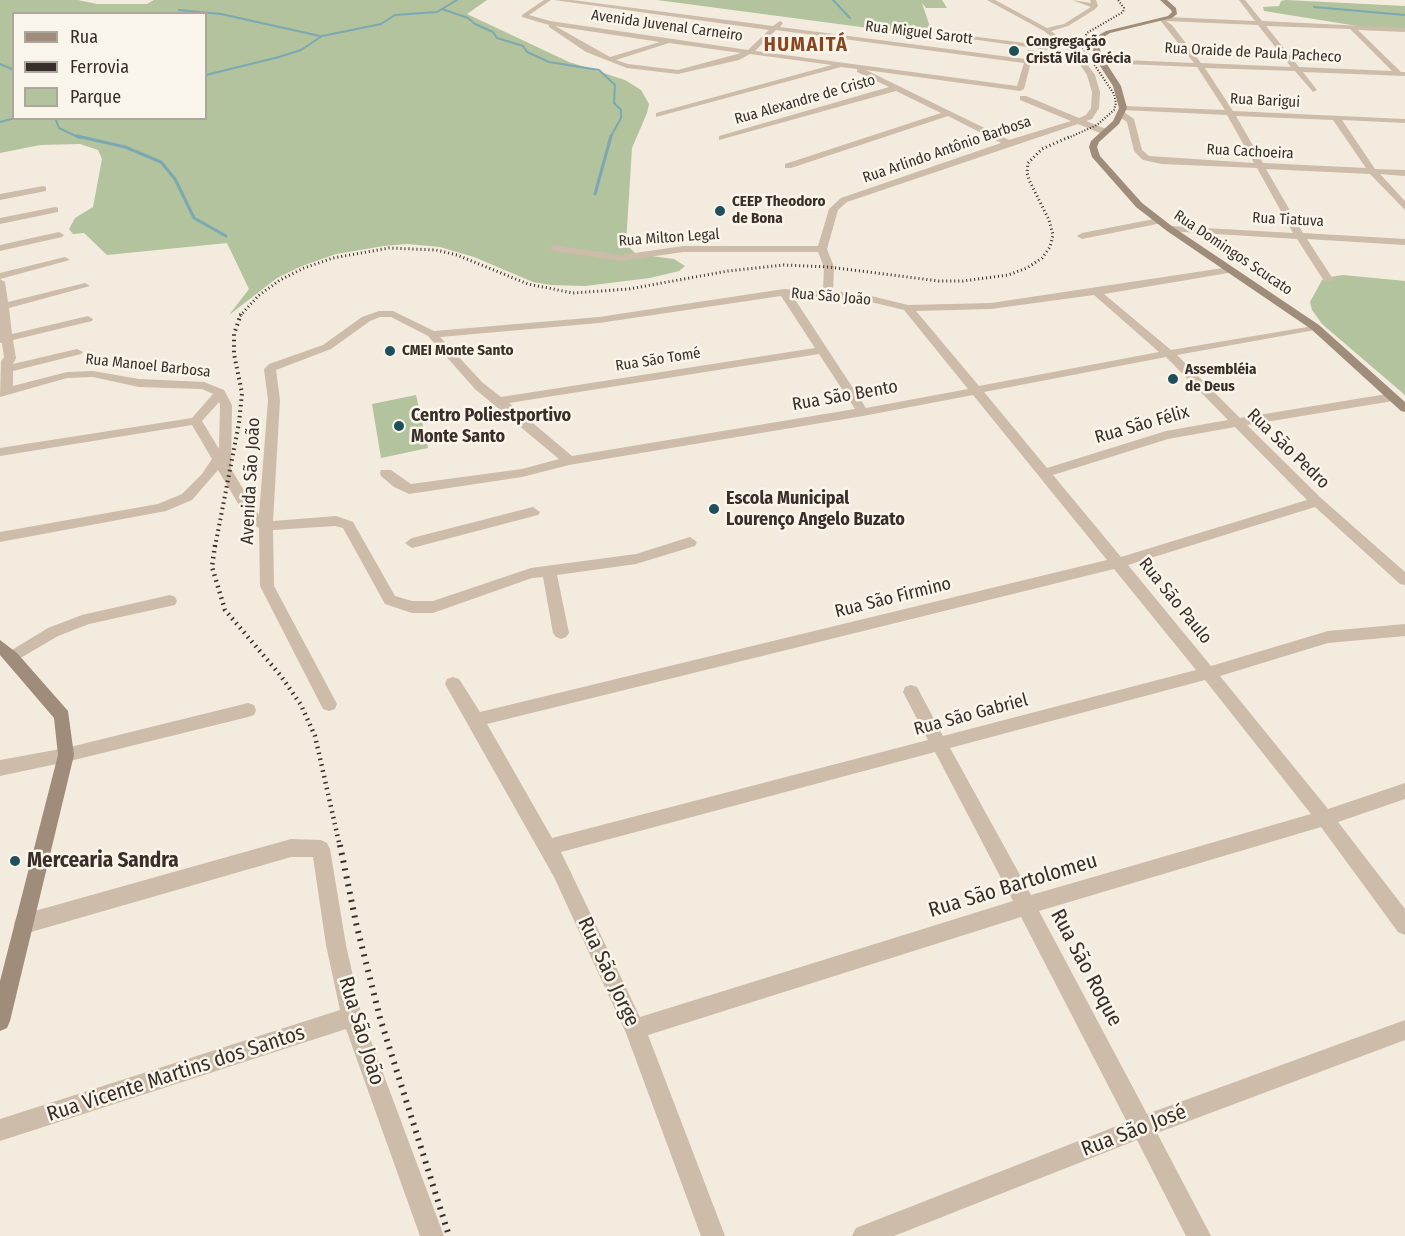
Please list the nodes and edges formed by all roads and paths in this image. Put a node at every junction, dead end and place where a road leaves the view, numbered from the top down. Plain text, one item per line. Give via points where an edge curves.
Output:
1 (549, 0) edge
2 (557, 0) edge
3 (990, 0) edge
4 (1075, 0) edge
5 (1163, 0) edge
6 (1242, 0) edge
7 (1094, 3) edge
8 (784, 19) dead end
9 (1165, 20) junction
10 (550, 23) junction
11 (1260, 24) junction
12 (776, 28) junction
13 (1352, 28) junction
14 (1046, 30) junction
15 (1405, 30) edge
16 (946, 34) dead end
17 (669, 41) junction
18 (1033, 46) junction
19 (751, 51) junction
20 (1076, 55) junction
21 (1099, 58) junction
22 (609, 60) junction
23 (1028, 61) junction
24 (849, 64) junction
25 (1198, 64) junction
26 (1297, 69) junction
27 (1402, 74) edge
28 (987, 84) junction
29 (896, 88) junction
30 (1020, 89) junction
31 (1313, 90) dead end
32 (1024, 101) junction
33 (1122, 111) junction
34 (1229, 113) junction
35 (947, 114) junction
36 (659, 115) dead end
37 (1336, 118) junction
38 (1075, 122) junction
39 (1405, 122) edge
40 (1103, 131) junction
41 (722, 138) dead end
42 (1008, 143) junction
43 (788, 166) dead end
44 (1259, 166) junction
45 (1373, 172) junction
46 (1405, 173) edge
47 (43, 189) dead end
48 (0, 198) edge
49 (1405, 207) edge
50 (55, 210) dead end
51 (0, 221) edge
52 (1159, 221) junction
53 (1170, 229) junction
54 (59, 235) dead end
55 (1299, 235) junction
56 (1082, 236) dead end
57 (1405, 242) edge
58 (0, 248) edge
59 (554, 248) dead end
60 (822, 249) junction
61 (65, 260) dead end
62 (1230, 270) junction
63 (0, 276) edge
64 (1328, 279) dead end
65 (0, 282) edge
66 (86, 286) dead end
67 (784, 292) junction
68 (1096, 292) junction
69 (828, 294) junction
70 (2, 307) edge
71 (908, 308) junction
72 (88, 319) dead end
73 (1315, 327) junction
74 (432, 334) junction
75 (4, 339) edge
76 (822, 350) junction
77 (77, 352) dead end
78 (1169, 354) junction
79 (12, 364) junction
80 (21, 386) junction
81 (975, 391) junction
82 (2, 392) edge
83 (220, 393) junction
84 (1393, 397) junction
85 (499, 401) junction
86 (1405, 408) edge
87 (863, 412) junction
88 (196, 421) junction
89 (1236, 423) junction
90 (0, 452) edge
91 (569, 461) junction
92 (222, 463) junction
93 (386, 473) dead end
94 (1045, 473) junction
95 (1317, 502) junction
96 (533, 512) dead end
97 (266, 526) junction
98 (0, 537) edge
99 (690, 542) dead end
100 (412, 543) dead end
101 (1118, 563) junction
102 (549, 570) junction
103 (1405, 580) edge
104 (171, 601) dead end
105 (1405, 630) edge
106 (561, 633) dead end
107 (6, 652) edge
108 (1208, 673) junction
109 (453, 684) dead end
110 (911, 692) dead end
111 (329, 704) dead end
112 (248, 711) dead end
113 (476, 720) junction
114 (939, 743) junction
115 (66, 755) junction
116 (0, 768) edge
117 (1405, 792) edge
118 (1325, 818) junction
119 (549, 847) junction
120 (1026, 906) junction
121 (24, 924) junction
122 (1405, 925) edge
123 (352, 1017) junction
124 (0, 1022) edge
125 (635, 1029) junction
126 (1405, 1030) edge
127 (1142, 1127) junction
128 (0, 1130) edge
129 (432, 1236) edge
130 (713, 1236) edge
131 (864, 1236) edge
132 (1199, 1236) edge

1 - 10 street, Avenida Juvenal Carneiro via 524,16
2 - 12 street, Rua Miguel Sarott
3 - 14 street
4 - 7 street
5 - 9 main road via 1175,14
6 - 11 street
7 - 14 street via 1066,26
8 - 12 street
9 - 11 street
9 - 21 main road via 1099,37 1095,43
9 - 25 street
10 - 17 street, Avenida Juvenal Carneiro
10 - 22 street via 552,28
11 - 13 street
11 - 26 street
12 - 19 street
12 - 23 street, Rua Miguel Sarott
13 - 15 street
13 - 27 street
14 - 20 street
16 - 18 street
17 - 19 street, Avenida Juvenal Carneiro
17 - 22 street
18 - 20 street
18 - 23 street
19 - 22 street via 678,72
19 - 24 street, Avenida Juvenal Carneiro
20 - 21 street, Rua Oraide de Paula Pacheco
20 - 38 street via 1091,75 1096,92 1095,108 1089,117
21 - 25 street, Rua Oraide de Paula Pacheco
21 - 33 main road via 1117,86
23 - 30 street
24 - 28 street, Avenida Juvenal Carneiro
24 - 29 street
24 - 36 street
25 - 26 street, Rua Oraide de Paula Pacheco
25 - 34 street
26 - 27 street, Rua Oraide de Paula Pacheco
26 - 31 street
28 - 30 street, Avenida Juvenal Carneiro
28 - 32 street, Avenida Juvenal Carneiro
29 - 35 street
29 - 41 street, Rua Alexandre de Cristo
30 - 32 street
32 - 38 street, Avenida Juvenal Carneiro
33 - 34 street, Rua Barigui
33 - 40 main road via 1116,122
33 - 44 street, Rua Cachoeira via 1131,121 1138,151 1146,158
34 - 37 street, Rua Barigui
34 - 44 street
35 - 42 street
35 - 43 street
37 - 39 street, Rua Barigui
37 - 45 street
38 - 40 street, Avenida Juvenal Carneiro
38 - 42 street, Rua Arlindo Antônio Barbosa
40 - 52 main road, Rua Domingos Scucato via 1093,147 1096,157 1139,205
42 - 60 street, Rua Arlindo Antônio Barbosa via 844,200 834,209
44 - 45 street, Rua Cachoeira
44 - 55 street
45 - 46 street, Rua Cachoeira
45 - 49 street
47 - 48 street
50 - 51 street
52 - 53 main road, Rua Domingos Scucato
52 - 56 street
53 - 55 street, Rua Tiatuva
53 - 62 main road, Rua Domingos Scucato
54 - 58 street
55 - 57 street, Rua Tiatuva
55 - 64 street
59 - 60 street, Rua Milton Legal via 621,258 683,249
60 - 69 street, Rua Arlindo Antônio Barbosa via 829,267
61 - 63 street
62 - 68 street, Rua São João
62 - 73 main road, Rua Domingos Scucato
65 - 70 street
66 - 70 street
67 - 69 street, Rua São João
67 - 74 street, Rua São João via 598,320
67 - 76 street
68 - 71 street, Rua São João via 991,306
68 - 78 street, Rua São Pedro
69 - 71 street, Rua São João
70 - 75 street
71 - 81 street, Rua São Paulo
72 - 75 street
73 - 78 street, Rua São Bento
73 - 84 main road, Rua Domingos Scucato
74 - 85 street via 479,386
74 - 97 street, Avenida São João via 393,314 379,314 351,328 327,347 270,369 274,400
75 - 79 street
76 - 85 street, Rua São Tomé
76 - 87 street
77 - 79 street
78 - 81 street, Rua São Bento
78 - 89 street, Rua São Pedro
79 - 80 street
79 - 82 street via 7,387
80 - 82 street, Rua Manoel Barbosa
80 - 83 street, Rua Manoel Barbosa via 68,375 93,374 139,383 204,386
81 - 87 street, Rua São Bento
81 - 94 street, Rua São Paulo
83 - 88 street, Rua Manoel Barbosa
83 - 92 street via 226,405
84 - 86 main road, Rua Domingos Scucato
84 - 89 street, Rua São Félix
85 - 91 street
87 - 91 street, Rua São Bento
88 - 90 street
88 - 92 street
89 - 94 street, Rua São Félix via 1166,435
89 - 95 street, Rua São Pedro
91 - 93 street, Rua São Bento via 522,473 409,489
92 - 97 street via 253,517
92 - 98 street via 187,497 161,508
94 - 101 street, Rua São Paulo
95 - 101 street, Rua São Firmino
95 - 103 street, Rua São Pedro
96 - 100 street
97 - 102 street via 336,521 348,525 390,600 412,607 433,607 516,577
97 - 111 street, Avenida São João via 267,586
99 - 102 street via 636,559
101 - 108 street, Rua São Paulo
101 - 113 street, Rua São Firmino
102 - 106 street
104 - 107 street via 87,619
105 - 108 street, Rua São Gabriel via 1328,637
107 - 115 main road via 62,716
108 - 114 street, Rua São Gabriel
108 - 118 street, Rua São Paulo
109 - 113 street, Rua São Jorge
110 - 114 street, Rua São Roque
112 - 115 street
113 - 119 street, Rua São Jorge
114 - 119 street, Rua São Gabriel
114 - 120 street, Rua São Roque
115 - 116 street
115 - 121 main road
117 - 118 street, Rua São Bartolomeu
118 - 120 street, Rua São Bartolomeu
118 - 122 street, Rua São Paulo
119 - 125 street, Rua São Jorge
120 - 125 street, Rua São Bartolomeu
120 - 127 street, Rua São Roque
121 - 123 street, Rua São João via 291,848 321,849
121 - 124 main road
123 - 128 street, Rua Vicente Martins dos Santos
123 - 129 street, Rua São João
125 - 130 street, Rua São Jorge
126 - 127 street, Rua São José
127 - 131 street, Rua São José
127 - 132 street, Rua São Roque

